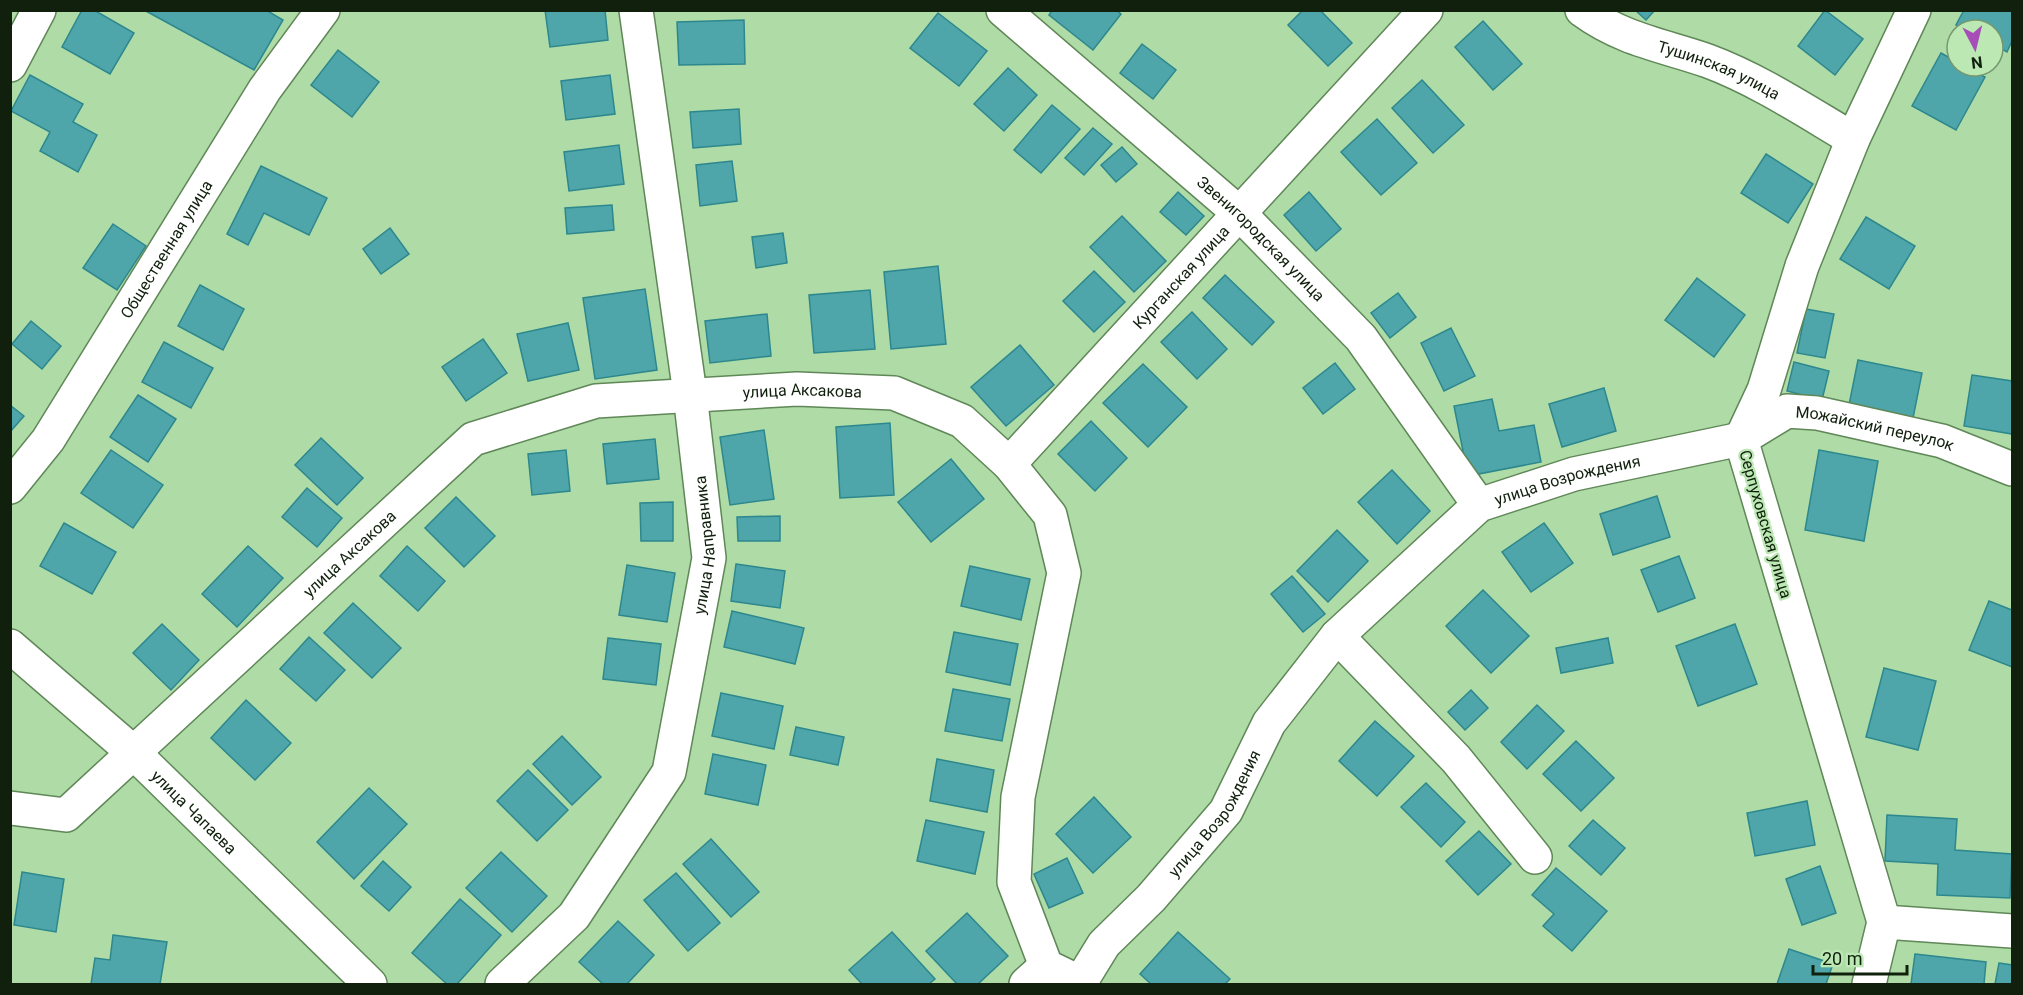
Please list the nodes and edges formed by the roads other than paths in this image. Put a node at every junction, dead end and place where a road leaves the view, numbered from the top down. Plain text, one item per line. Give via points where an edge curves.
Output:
1 (39, 10) edge
2 (323, 10) edge
3 (636, 10) edge
4 (1003, 10) edge
5 (1426, 10) edge
6 (1582, 10) edge
7 (1914, 10) edge
8 (10, 65) edge
9 (1853, 139) junction
10 (1239, 213) junction
11 (690, 394) junction
12 (1741, 439) junction
13 (1009, 464) junction
14 (2013, 469) edge
15 (10, 487) edge
16 (1479, 506) junction
17 (1337, 636) junction
18 (10, 646) edge
19 (134, 753) junction
20 (10, 808) edge
21 (1535, 857) dead end
22 (1884, 922) junction
23 (2013, 931) edge
24 (1036, 975) edge
25 (370, 984) edge
26 (502, 984) edge
27 (1081, 984) edge
28 (1869, 984) edge

1 - 8 street
2 - 15 street, Общественная улица via 265,89 48,440
3 - 11 street, улица Направника
4 - 10 street, Звенигородская улица
5 - 10 street, Курганская улица
6 - 9 street, Тушинская улица via 1603,26 1658,48 1709,62 1784,98
7 - 9 street, Серпуховская улица
9 - 12 street, Серпуховская улица via 1802,266 1764,390
10 - 13 street, Курганская улица
10 - 16 street, Звенигородская улица via 1361,338
11 - 13 street, улица Аксакова via 797,389 894,393 962,421
11 - 19 street, улица Аксакова via 596,401 472,440
11 - 26 street, улица Направника via 709,558 669,772 574,916
12 - 14 street, Можайский переулок via 1787,411 1817,413 1942,441
12 - 16 street, улица Возрождения via 1574,474
12 - 22 street, Серпуховская улица
13 - 24 street, улица Аксакова via 1050,514 1064,573 1018,797 1014,882
16 - 17 street, улица Возрождения
17 - 21 street via 1456,759
17 - 27 street, улица Возрождения via 1269,723 1226,811 1151,898 1104,944
18 - 19 street, улица Чапаева
19 - 20 street, улица Аксакова via 66,815
19 - 25 street, улица Чапаева
22 - 23 street
22 - 28 street
24 - 27 street, улица Аксакова

